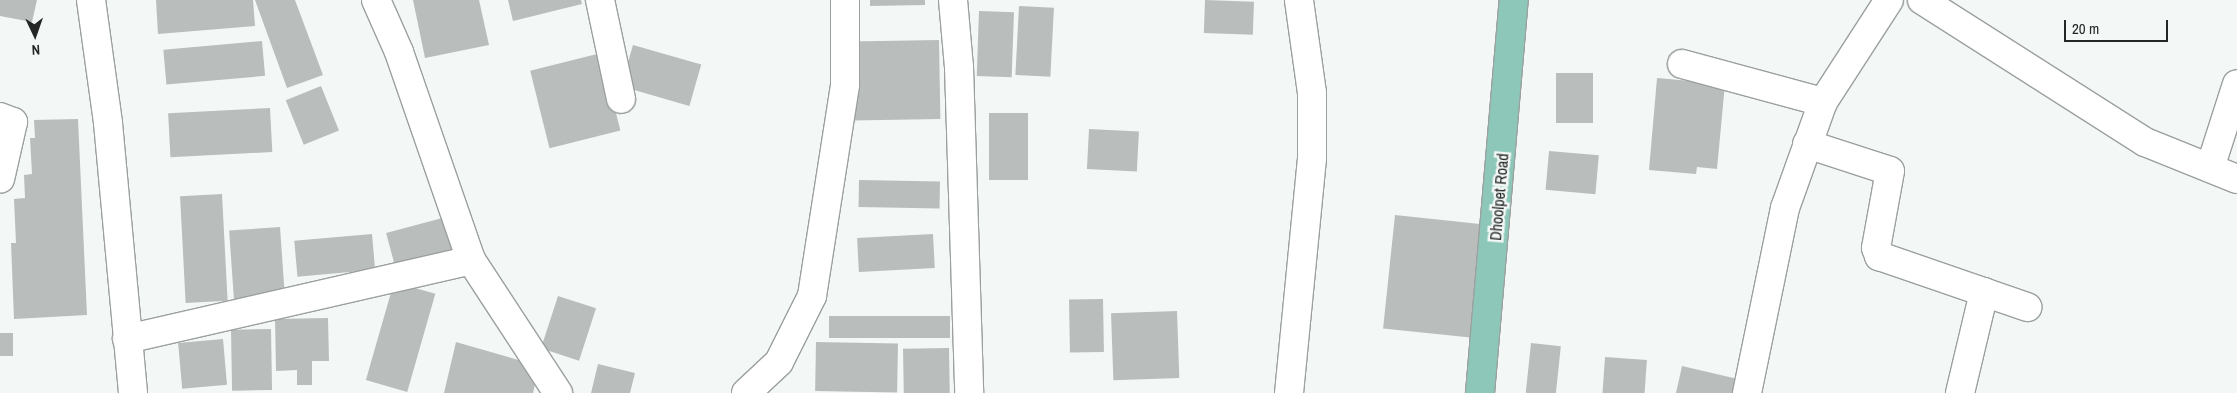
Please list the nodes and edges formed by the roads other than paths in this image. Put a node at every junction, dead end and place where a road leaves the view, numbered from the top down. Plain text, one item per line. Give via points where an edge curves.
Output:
1 (91, 0) edge
2 (376, 0) edge
3 (600, 0) edge
4 (845, 0) edge
5 (953, 0) edge
6 (1299, 0) edge
7 (1514, 0) edge
8 (1889, 0) edge
9 (1922, 0) edge
10 (1682, 64) dead end
11 (2237, 84) edge
12 (621, 99) dead end
13 (1822, 102) junction
14 (0, 117) edge
15 (1807, 144) junction
16 (2210, 168) junction
17 (0, 179) edge
18 (2237, 179) edge
19 (471, 260) junction
20 (1984, 292) junction
21 (2027, 306) dead end
22 (127, 339) junction
23 (133, 393) edge
24 (558, 393) edge
25 (746, 393) edge
26 (969, 393) edge
27 (1289, 393) edge
28 (1480, 393) edge
29 (1747, 393) edge
30 (1960, 393) edge

1 - 22 street via 108,123
2 - 19 street via 399,52
3 - 12 street
4 - 25 street via 845,85 812,296 779,362
5 - 26 street via 959,67
6 - 27 street via 1312,93 1312,158
7 - 28 main road, Dhoolpet Road
8 - 13 street
9 - 16 street via 2145,142
10 - 13 street
11 - 16 street
13 - 15 street
14 - 17 street via 13,122
15 - 20 street via 1890,171 1876,248 1879,256
15 - 29 street via 1785,208
16 - 18 street
19 - 22 street
19 - 24 street
20 - 21 street
20 - 30 street
22 - 23 street

